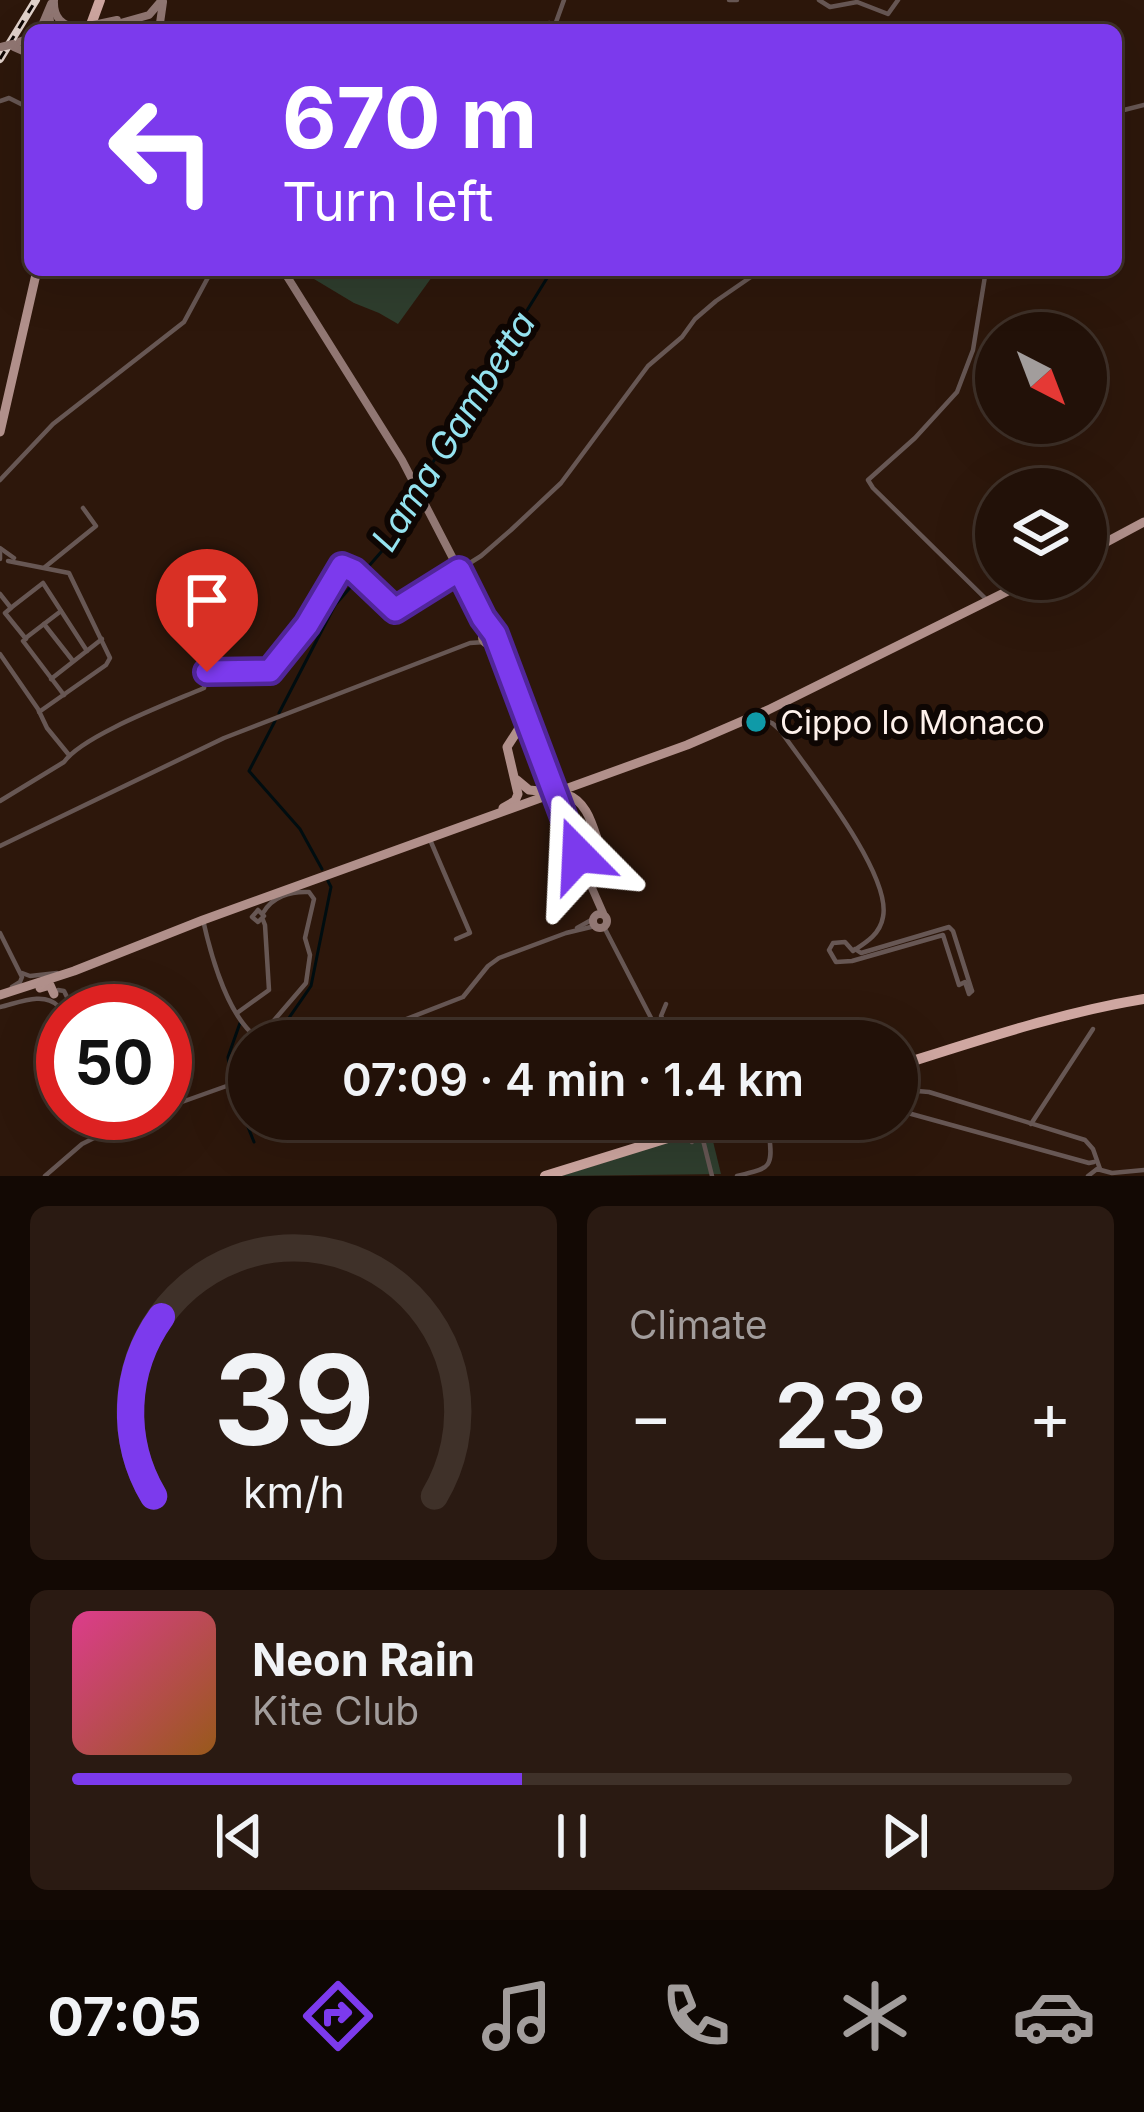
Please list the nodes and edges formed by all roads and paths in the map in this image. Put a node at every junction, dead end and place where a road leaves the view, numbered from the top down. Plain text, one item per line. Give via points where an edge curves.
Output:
1 (54, 0) edge
2 (162, 0) edge
3 (819, 0) edge
4 (898, 0) edge
5 (49, 12) junction
6 (141, 18) junction
7 (117, 22) junction
8 (43, 24) edge
9 (51, 24) edge
10 (109, 24) edge
11 (156, 24) edge
12 (24, 43) edge
13 (14, 46) junction
14 (1, 49) edge
15 (24, 51) edge
16 (34, 276) edge
17 (34, 276) edge
18 (209, 276) edge
19 (287, 276) edge
20 (753, 276) edge
21 (985, 276) edge
22 (0, 413) edge
23 (0, 432) edge
24 (0, 480) edge
25 (83, 508) dead end
26 (1144, 522) edge
27 (1107, 542) edge
28 (3, 556) edge
29 (45, 567) junction
30 (1, 568) edge
31 (459, 570) junction
32 (975, 588) edge
33 (0, 594) edge
34 (987, 600) edge
35 (11, 608) junction
36 (61, 611) junction
37 (44, 624) junction
38 (488, 637) junction
39 (26, 639) junction
40 (102, 639) junction
41 (87, 651) junction
42 (0, 654) edge
43 (74, 662) junction
44 (51, 679) junction
45 (64, 695) junction
46 (790, 699) junction
47 (768, 710) junction
48 (39, 712) junction
49 (748, 719) junction
50 (777, 725) junction
51 (523, 730) junction
52 (69, 755) junction
53 (602, 777) junction
54 (516, 778) junction
55 (552, 794) junction
56 (0, 801) edge
57 (585, 808) junction
58 (494, 812) junction
59 (430, 840) junction
60 (0, 845) edge
61 (589, 870) junction
62 (281, 892) junction
63 (218, 915) junction
64 (263, 915) junction
65 (202, 920) junction
66 (598, 921) junction
67 (0, 933) edge
68 (456, 939) dead end
69 (855, 950) junction
70 (18, 966) junction
71 (74, 971) junction
72 (58, 973) junction
73 (60, 984) edge
74 (36, 987) edge
75 (3, 993) edge
76 (1144, 996) edge
77 (36, 999) edge
78 (666, 1004) dead end
79 (0, 1007) edge
80 (237, 1013) junction
81 (241, 1020) edge
82 (276, 1020) edge
83 (405, 1020) edge
84 (652, 1020) edge
85 (664, 1020) edge
86 (1093, 1029) dead end
87 (918, 1057) edge
88 (228, 1086) edge
89 (918, 1091) edge
90 (192, 1098) edge
91 (918, 1116) edge
92 (1031, 1124) junction
93 (90, 1140) edge
94 (644, 1140) edge
95 (660, 1140) edge
96 (703, 1140) edge
97 (771, 1140) edge
98 (1095, 1153) junction
99 (1084, 1162) junction
100 (1144, 1170) edge
101 (50, 1172) edge
102 (1100, 1172) edge
103 (529, 1176) edge
104 (544, 1176) edge
105 (712, 1176) edge
106 (737, 1176) edge

1 - 5 main road
2 - 6 main road
2 - 7 main road
3 - 4 street via 888,14
5 - 8 main road
5 - 9 main road
6 - 7 main road
6 - 11 main road
7 - 10 main road, bridge
12 - 13 main road
13 - 14 main road, bridge
13 - 15 main road
16 - 22 main road
17 - 23 main road
18 - 24 street via 184,322 53,424
19 - 31 main road
20 - 31 street via 648,366 561,483
21 - 32 street via 957,392 868,480
25 - 29 street via 96,526
26 - 27 main road
28 - 29 street
28 - 30 street
29 - 40 street via 69,573
31 - 38 main road
31 - 52 street via 395,610 342,566 270,671 207,672 205,688
33 - 35 street
34 - 46 main road
35 - 36 street via 43,583
35 - 39 street via 5,613
36 - 37 street
36 - 41 street
37 - 39 street
37 - 43 street
38 - 51 main road via 522,707
38 - 60 street via 224,738
39 - 44 street
40 - 41 street
40 - 45 street via 106,665
41 - 43 street
42 - 48 street
43 - 44 street
44 - 45 street
45 - 48 street
46 - 47 main road
46 - 50 street
47 - 49 main road
47 - 50 street
48 - 52 street
49 - 50 street
49 - 53 main road
49 - 55 main road
50 - 69 street via 866,854 880,893 882,922
51 - 54 main road via 507,752
51 - 55 main road
52 - 56 street
53 - 55 main road
53 - 57 main road via 586,790
54 - 55 main road
54 - 58 main road via 516,800
55 - 57 main road via 573,795
55 - 58 main road
55 - 59 main road
55 - 61 main road
57 - 61 main road via 602,850
58 - 72 main road
59 - 62 main road
59 - 68 street via 470,933
61 - 66 main road
62 - 63 main road
62 - 64 street
63 - 64 street
63 - 65 main road
64 - 80 street via 269,990
64 - 82 street via 271,901 292,893 314,899 306,983
65 - 71 main road
65 - 80 street
66 - 83 street via 499,958 463,997
66 - 84 street
67 - 70 street
69 - 69 street via 949,927 972,991 959,985 943,934 844,963 829,950 839,941
70 - 72 street via 26,976
70 - 75 street via 22,979
71 - 73 main road
71 - 75 main road
72 - 75 main road
74 - 75 main road
76 - 87 highway
77 - 79 street
78 - 85 street
80 - 81 street
86 - 92 street
88 - 90 street
89 - 92 street
91 - 99 street
92 - 98 street via 1085,1140
93 - 101 street
94 - 103 highway
95 - 104 highway
96 - 105 street
97 - 106 street via 770,1164
98 - 99 street
98 - 102 street
99 - 102 street
100 - 102 street

